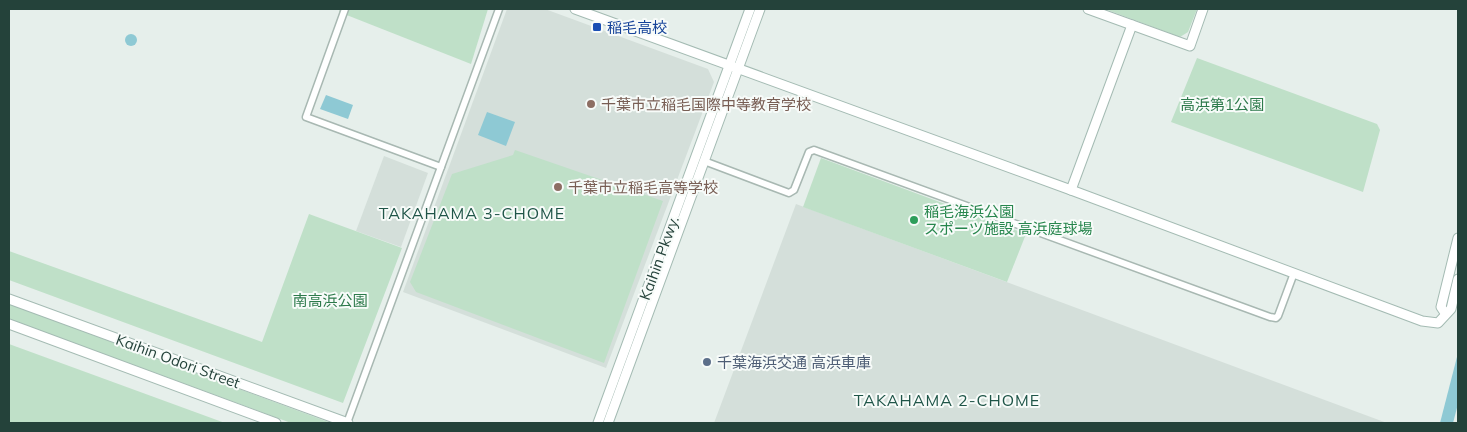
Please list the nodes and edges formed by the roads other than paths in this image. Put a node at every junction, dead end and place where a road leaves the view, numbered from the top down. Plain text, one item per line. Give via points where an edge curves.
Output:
1 (345, 9) edge
2 (499, 9) edge
3 (575, 9) edge
4 (750, 9) edge
5 (760, 9) edge
6 (1088, 9) edge
7 (1203, 9) edge
8 (1132, 25) junction
9 (734, 68) junction
10 (704, 161) junction
11 (441, 167) junction
12 (1071, 190) junction
13 (1458, 238) edge
14 (1294, 273) junction
15 (1458, 279) edge
16 (9, 299) edge
17 (1445, 313) junction
18 (9, 324) edge
19 (276, 423) edge
20 (347, 423) edge
21 (598, 423) edge
22 (608, 423) edge

1 - 11 street via 306,117
2 - 11 street
3 - 9 street
4 - 9 street, Kaihin Pkwy.
5 - 9 street, Kaihin Pkwy.
6 - 8 street
7 - 8 street via 1190,46
8 - 12 street
9 - 10 street, Kaihin Pkwy.
9 - 12 street
9 - 21 street, Kaihin Pkwy.
10 - 14 street via 789,193 794,190 808,152 814,150 1270,318 1278,316
10 - 22 street, Kaihin Pkwy.
11 - 20 street
12 - 14 street
13 - 17 street via 1441,306
14 - 17 street via 1422,321 1438,323
15 - 17 street via 1451,309
16 - 20 street, Kaihin Odori Street
18 - 19 street, Kaihin Odori Street

